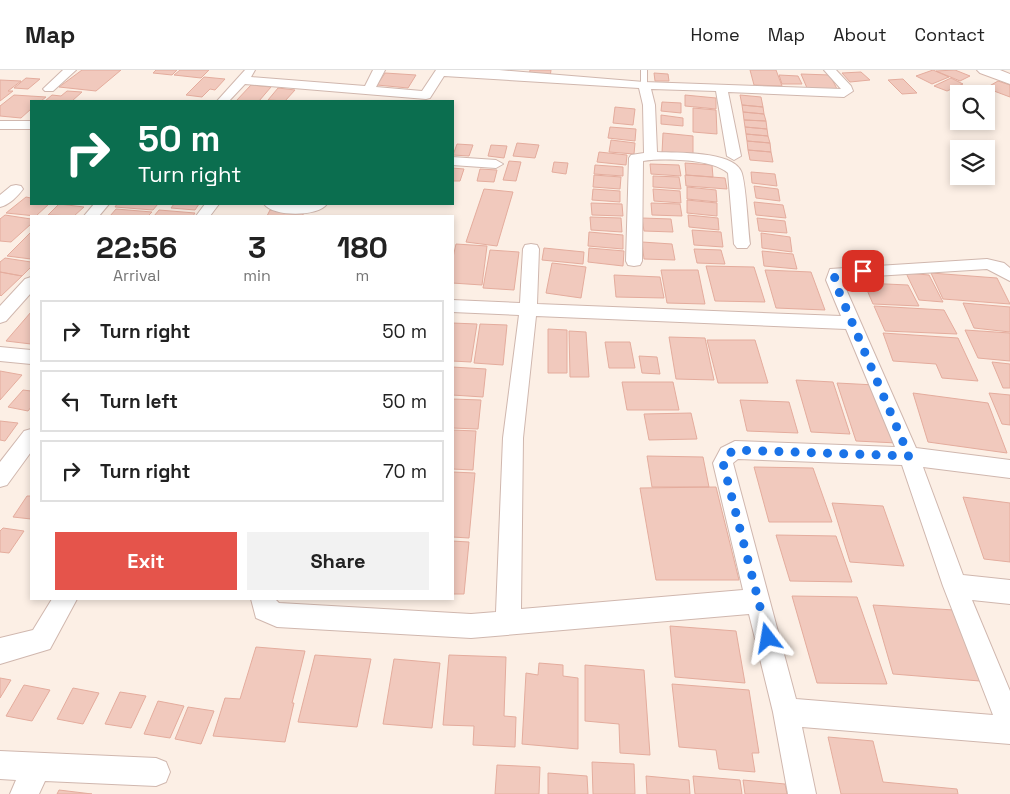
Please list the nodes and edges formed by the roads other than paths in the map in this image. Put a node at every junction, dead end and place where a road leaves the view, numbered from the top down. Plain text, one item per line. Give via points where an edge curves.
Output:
1 (70, 70) edge
2 (252, 70) edge
3 (379, 70) edge
4 (644, 70) edge
5 (820, 70) edge
6 (830, 70) edge
7 (984, 70) edge
8 (492, 72) edge
9 (1010, 79) edge
10 (240, 80) junction
11 (644, 85) junction
12 (721, 88) junction
13 (48, 89) dead end
14 (368, 91) junction
15 (425, 98) edge
16 (224, 100) edge
17 (0, 125) edge
18 (30, 125) edge
19 (650, 156) junction
20 (734, 156) dead end
21 (454, 161) edge
22 (496, 164) dead end
23 (16, 189) dead end
24 (0, 203) edge
25 (101, 205) edge
26 (273, 205) edge
27 (318, 205) edge
28 (92, 215) edge
29 (742, 244) dead end
30 (531, 249) dead end
31 (634, 261) dead end
32 (1010, 276) edge
33 (30, 284) edge
34 (454, 306) edge
35 (528, 309) junction
36 (0, 317) edge
37 (851, 323) junction
38 (0, 354) edge
39 (30, 357) edge
40 (30, 438) edge
41 (909, 456) junction
42 (1010, 469) edge
43 (0, 478) edge
44 (954, 586) junction
45 (1010, 592) edge
46 (64, 600) edge
47 (263, 600) edge
48 (759, 601) junction
49 (508, 623) junction
50 (0, 651) edge
51 (786, 712) junction
52 (1010, 724) edge
53 (1010, 730) edge
54 (0, 764) edge
55 (36, 768) junction
56 (156, 772) dead end
57 (24, 794) edge
58 (802, 794) edge

1 - 13 street
2 - 10 street
3 - 14 street
4 - 11 lane
5 - 6 street
6 - 12 street via 847,88 844,94
7 - 9 main road
8 - 11 street
8 - 15 street via 441,72
10 - 14 street
10 - 16 street
11 - 12 street
11 - 19 street via 649,105
12 - 20 street
14 - 15 street
17 - 18 street
19 - 29 street via 705,159 726,164 734,172
19 - 31 street via 636,158
21 - 22 street
23 - 24 street
25 - 28 street
26 - 27 street via 308,209
30 - 35 street
32 - 37 street via 987,264 836,273 834,280
33 - 36 street
34 - 35 street
35 - 37 street
35 - 49 street via 513,438
37 - 41 street
38 - 39 street
40 - 43 street
41 - 42 street
41 - 44 street
41 - 48 street via 735,450 728,454 723,463
44 - 45 street
44 - 52 street
46 - 50 street via 41,640
47 - 49 street via 265,609 277,615 471,626
48 - 49 street
48 - 51 street
51 - 53 street
51 - 58 street
54 - 55 street
55 - 56 street
55 - 57 street

